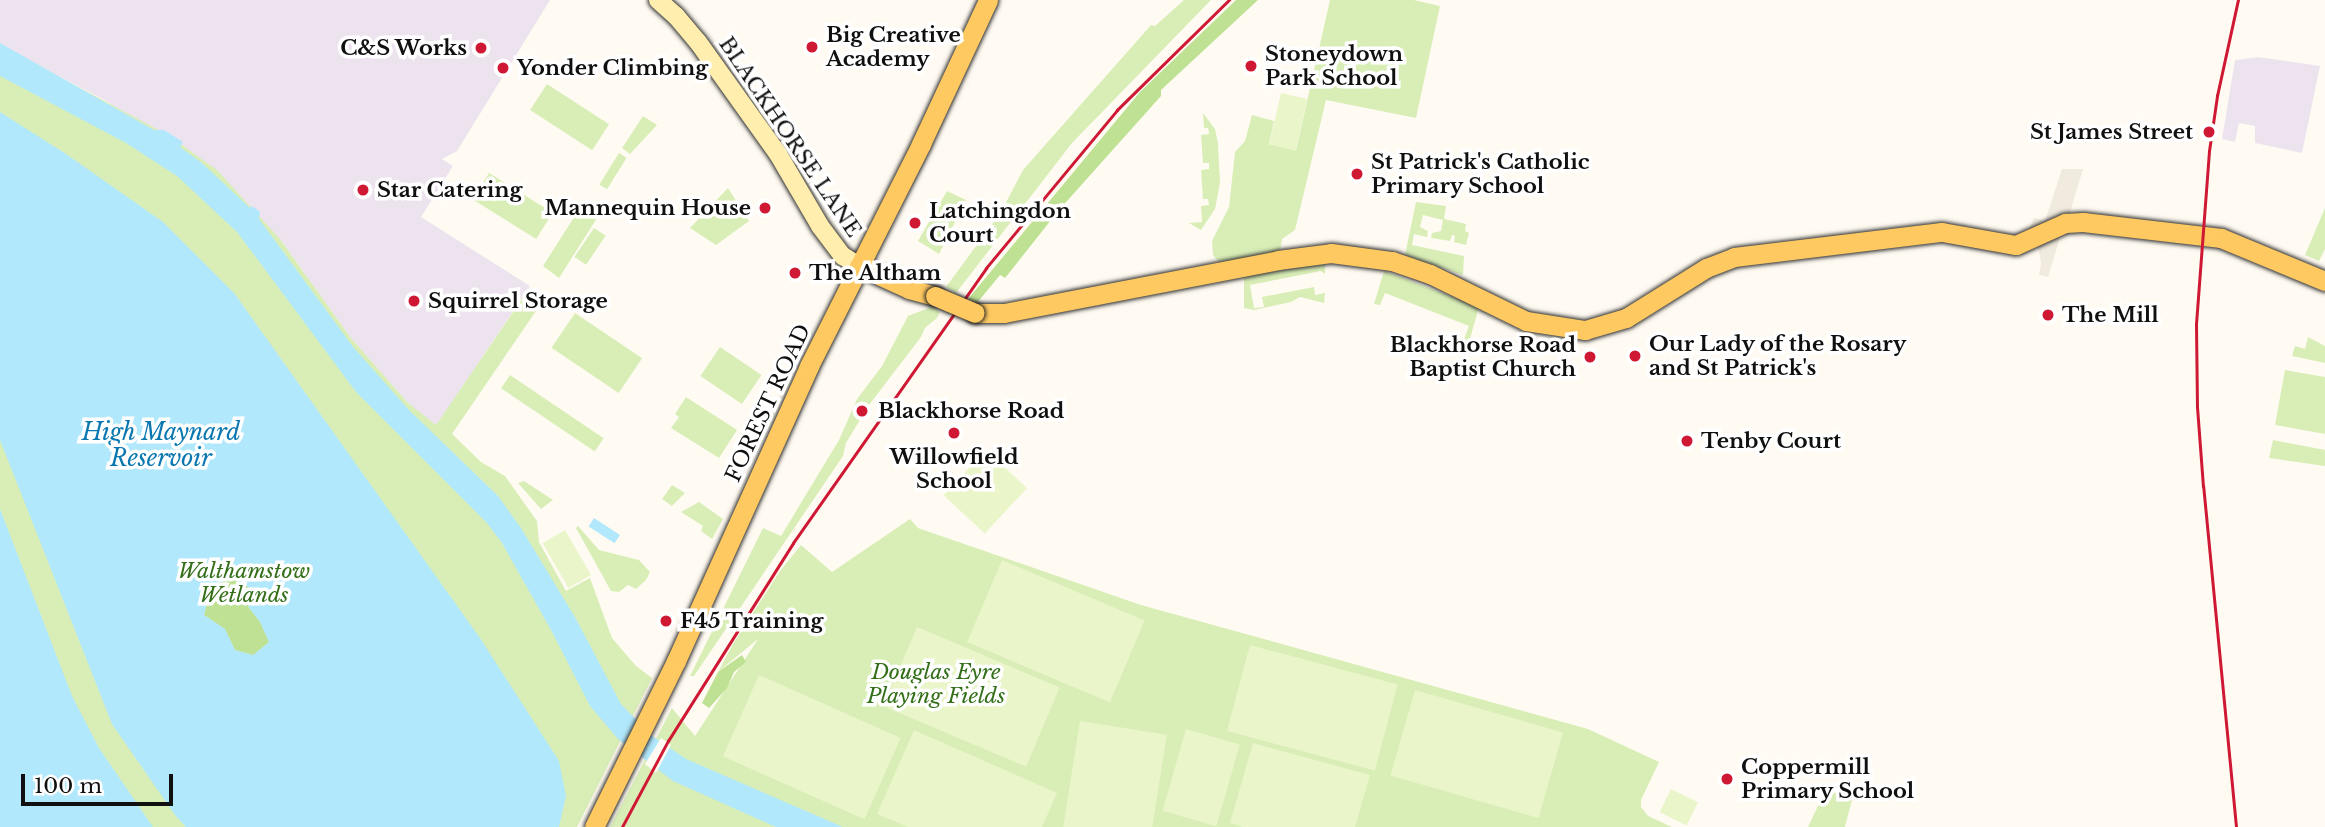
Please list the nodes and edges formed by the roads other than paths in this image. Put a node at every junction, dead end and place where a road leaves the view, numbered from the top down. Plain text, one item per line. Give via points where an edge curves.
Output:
1 (658, 0) edge
2 (988, 0) edge
3 (859, 266) junction
4 (2325, 281) edge
5 (594, 827) edge

1 - 3 main road, BLACKHORSE LANE via 698,41 778,154 820,226 843,256
2 - 3 main road, FOREST ROAD
3 - 4 main road, bridge via 975,313 1004,313 1331,253 1392,261 1430,274 1526,321 1586,330 1626,318 1706,268 1734,257 1942,232 2016,245 2067,223 2214,236
3 - 5 main road, FOREST ROAD

